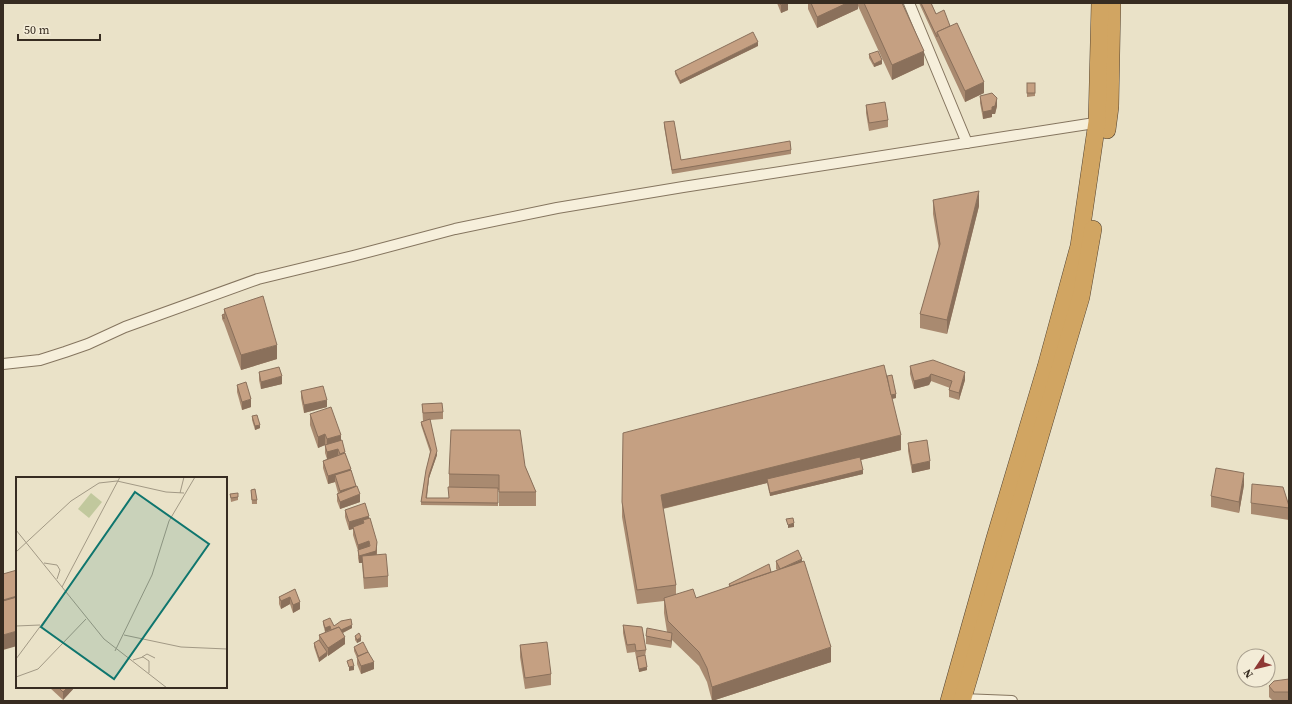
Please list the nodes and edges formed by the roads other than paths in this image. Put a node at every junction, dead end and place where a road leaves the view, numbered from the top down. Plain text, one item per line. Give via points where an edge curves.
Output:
1 (909, 3) edge
2 (1100, 3) edge
3 (1112, 3) edge
4 (1103, 122) junction
5 (967, 143) junction
6 (3, 364) edge
7 (957, 700) edge
8 (1012, 701) edge

1 - 5 street
2 - 4 highway
3 - 4 highway
4 - 5 street
4 - 7 highway via 1079,246 995,538
5 - 6 street via 572,206 454,228 258,279 125,327 88,344 40,360
7 - 8 street

